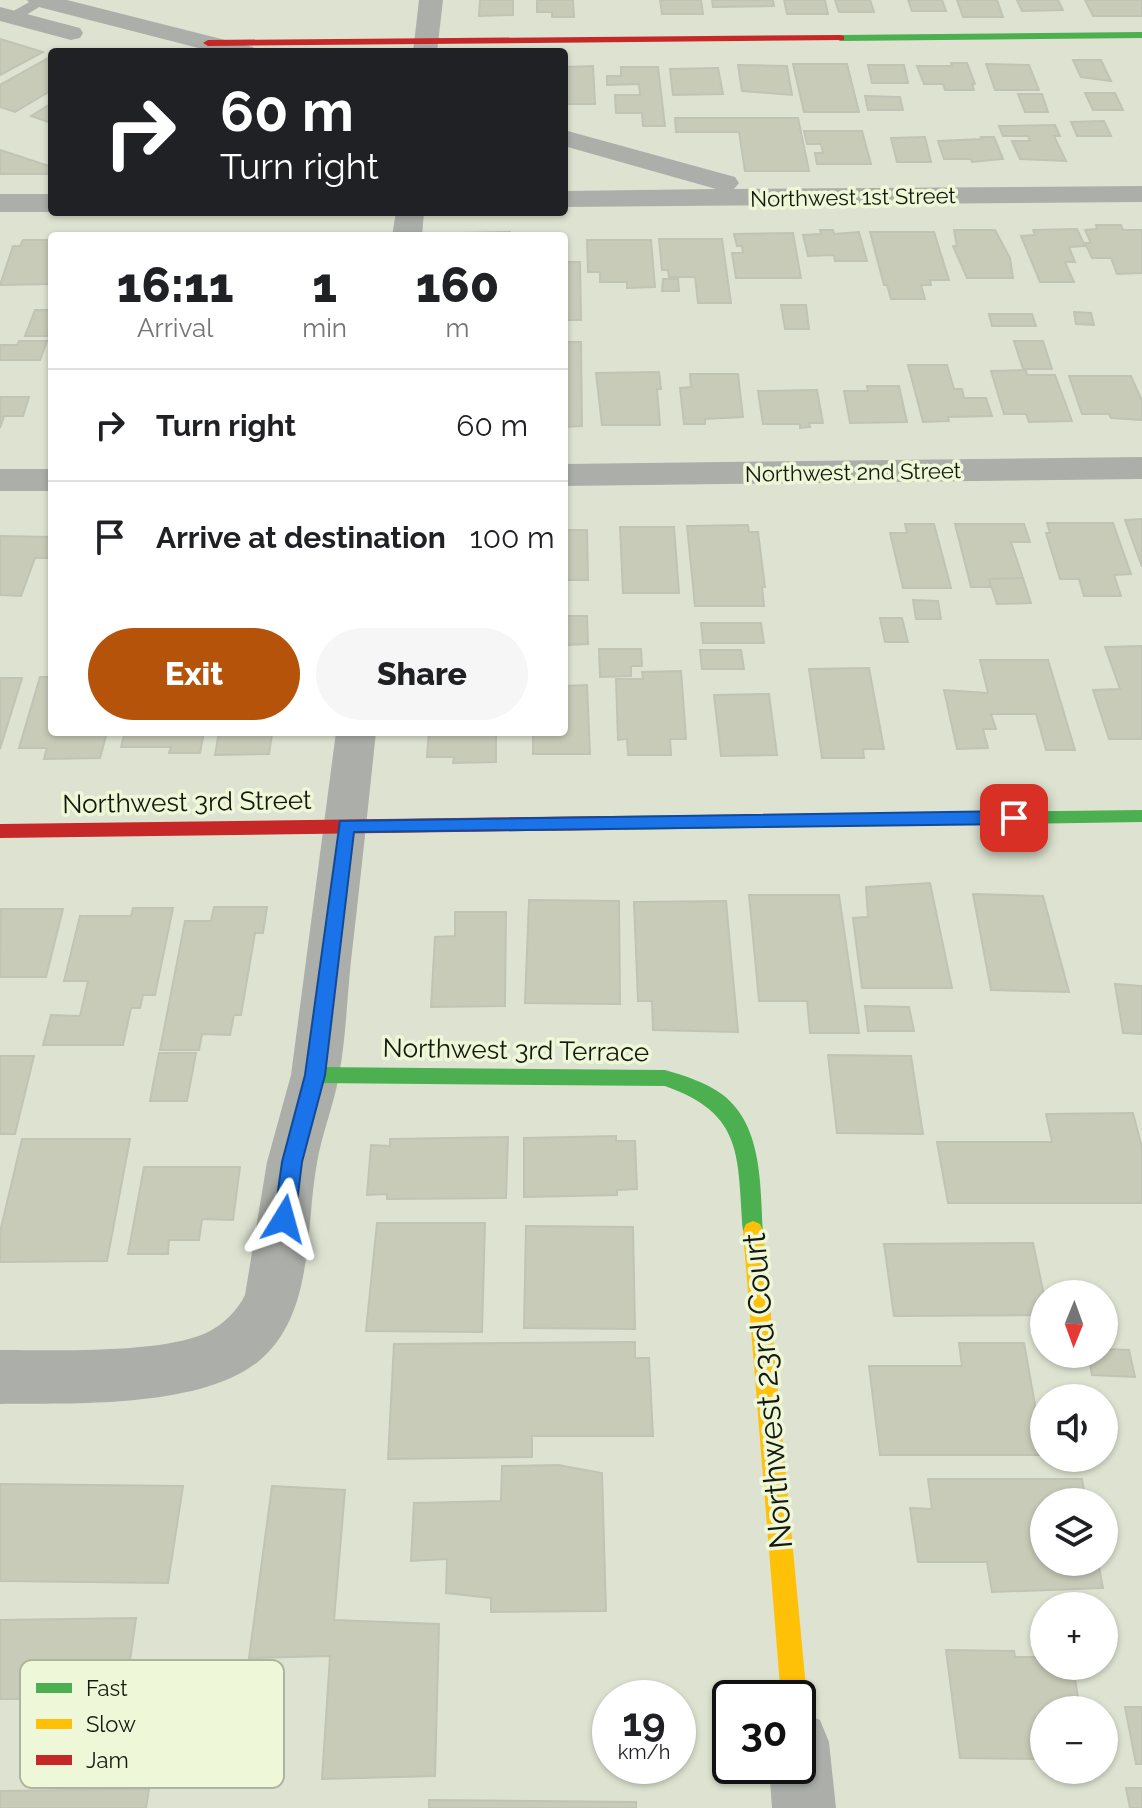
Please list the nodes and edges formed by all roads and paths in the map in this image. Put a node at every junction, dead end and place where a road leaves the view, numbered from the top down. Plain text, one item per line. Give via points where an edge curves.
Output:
1 (40, 0) edge
2 (431, 0) edge
3 (7, 16) edge
4 (1142, 35) edge
5 (97, 40) dead end
6 (208, 43) junction
7 (426, 47) edge
8 (228, 48) edge
9 (568, 139) edge
10 (582, 174) dead end
11 (1142, 194) edge
12 (653, 198) junction
13 (778, 198) junction
14 (568, 199) edge
15 (0, 203) edge
16 (48, 203) edge
17 (1142, 468) edge
18 (568, 475) edge
19 (0, 480) edge
20 (48, 480) edge
21 (356, 736) edge
22 (1142, 816) edge
23 (346, 826) junction
24 (0, 831) edge
25 (315, 1075) junction
26 (714, 1094) joint
27 (0, 1377) edge
28 (792, 1680) edge
29 (802, 1784) edge
30 (804, 1808) edge

1 - 3 lane
1 - 6 street
2 - 7 street
3 - 5 street
4 - 7 street
6 - 7 street
6 - 8 street
9 - 13 street
10 - 12 street
11 - 13 street, Northwest 1st Street
12 - 13 street, Northwest 1st Street
12 - 14 street, Northwest 1st Street
15 - 16 street
17 - 18 street, Northwest 2nd Street
19 - 20 street
21 - 23 street
22 - 23 street, Northwest 3rd Street
23 - 24 street, Northwest 3rd Street
23 - 25 street
25 - 26 street, Northwest 3rd Terrace via 641,1076 691,1084
25 - 27 street via 292,1162 277,1276 258,1325 212,1359 167,1369
26 - 28 street, Northwest 23rd Court via 740,1127 746,1152
29 - 30 street

